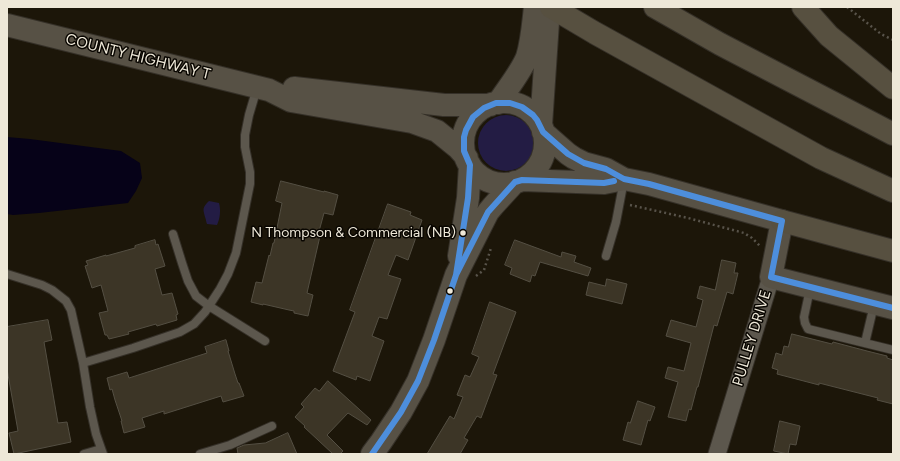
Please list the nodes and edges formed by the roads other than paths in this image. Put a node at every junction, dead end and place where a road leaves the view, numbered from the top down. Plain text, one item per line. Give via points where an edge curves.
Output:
1 (534, 7) edge
2 (550, 7) edge
3 (655, 7) edge
4 (804, 7) edge
5 (7, 25) edge
6 (893, 88) edge
7 (263, 89) junction
8 (494, 104) junction
9 (542, 128) junction
10 (893, 134) edge
11 (468, 162) junction
12 (624, 179) junction
13 (518, 181) junction
14 (893, 191) edge
15 (782, 221) junction
16 (173, 234) dead end
17 (893, 251) edge
18 (606, 256) dead end
19 (7, 274) edge
20 (464, 277) junction
21 (771, 277) junction
22 (811, 287) junction
23 (884, 305) edge
24 (209, 306) junction
25 (265, 341) dead end
26 (865, 343) junction
27 (893, 350) edge
28 (83, 363) junction
29 (272, 426) dead end
30 (102, 451) edge
31 (84, 454) edge
32 (204, 454) edge
33 (372, 454) edge
34 (717, 454) edge

1 - 8 main road via 531,42 526,58
2 - 9 main road
2 - 14 highway via 821,158
3 - 10 highway via 720,44
4 - 6 highway via 829,36
5 - 7 main road, COUNTY HIGHWAY T
7 - 8 main road, COUNTY HIGHWAY T via 292,88 444,105
7 - 11 main road, COUNTY HIGHWAY T via 291,101 412,122 437,131 458,148
7 - 24 lane via 249,115 245,135 250,184 236,253 228,274
8 - 9 main road via 510,103 522,107 533,114
8 - 11 main road via 473,117 466,130 464,144
9 - 12 main road via 574,158 606,169
9 - 13 main road via 545,141 542,160 530,175
11 - 13 main road via 486,180 500,184
11 - 20 main road
12 - 13 main road via 604,184
12 - 15 main road
12 - 18 lane
13 - 20 main road via 488,212
15 - 17 highway
15 - 21 main road, PULLEY DRIVE
16 - 24 lane via 188,281 196,296
19 - 28 lane via 42,285 66,301 71,310
20 - 33 main road via 418,381 401,412
21 - 22 main road
21 - 34 street, PULLEY DRIVE
22 - 23 main road
22 - 26 lane via 804,317 808,329
23 - 26 lane
24 - 25 lane
24 - 28 lane via 194,324 180,332
26 - 27 lane
28 - 30 lane via 90,407
29 - 32 lane
30 - 31 lane

